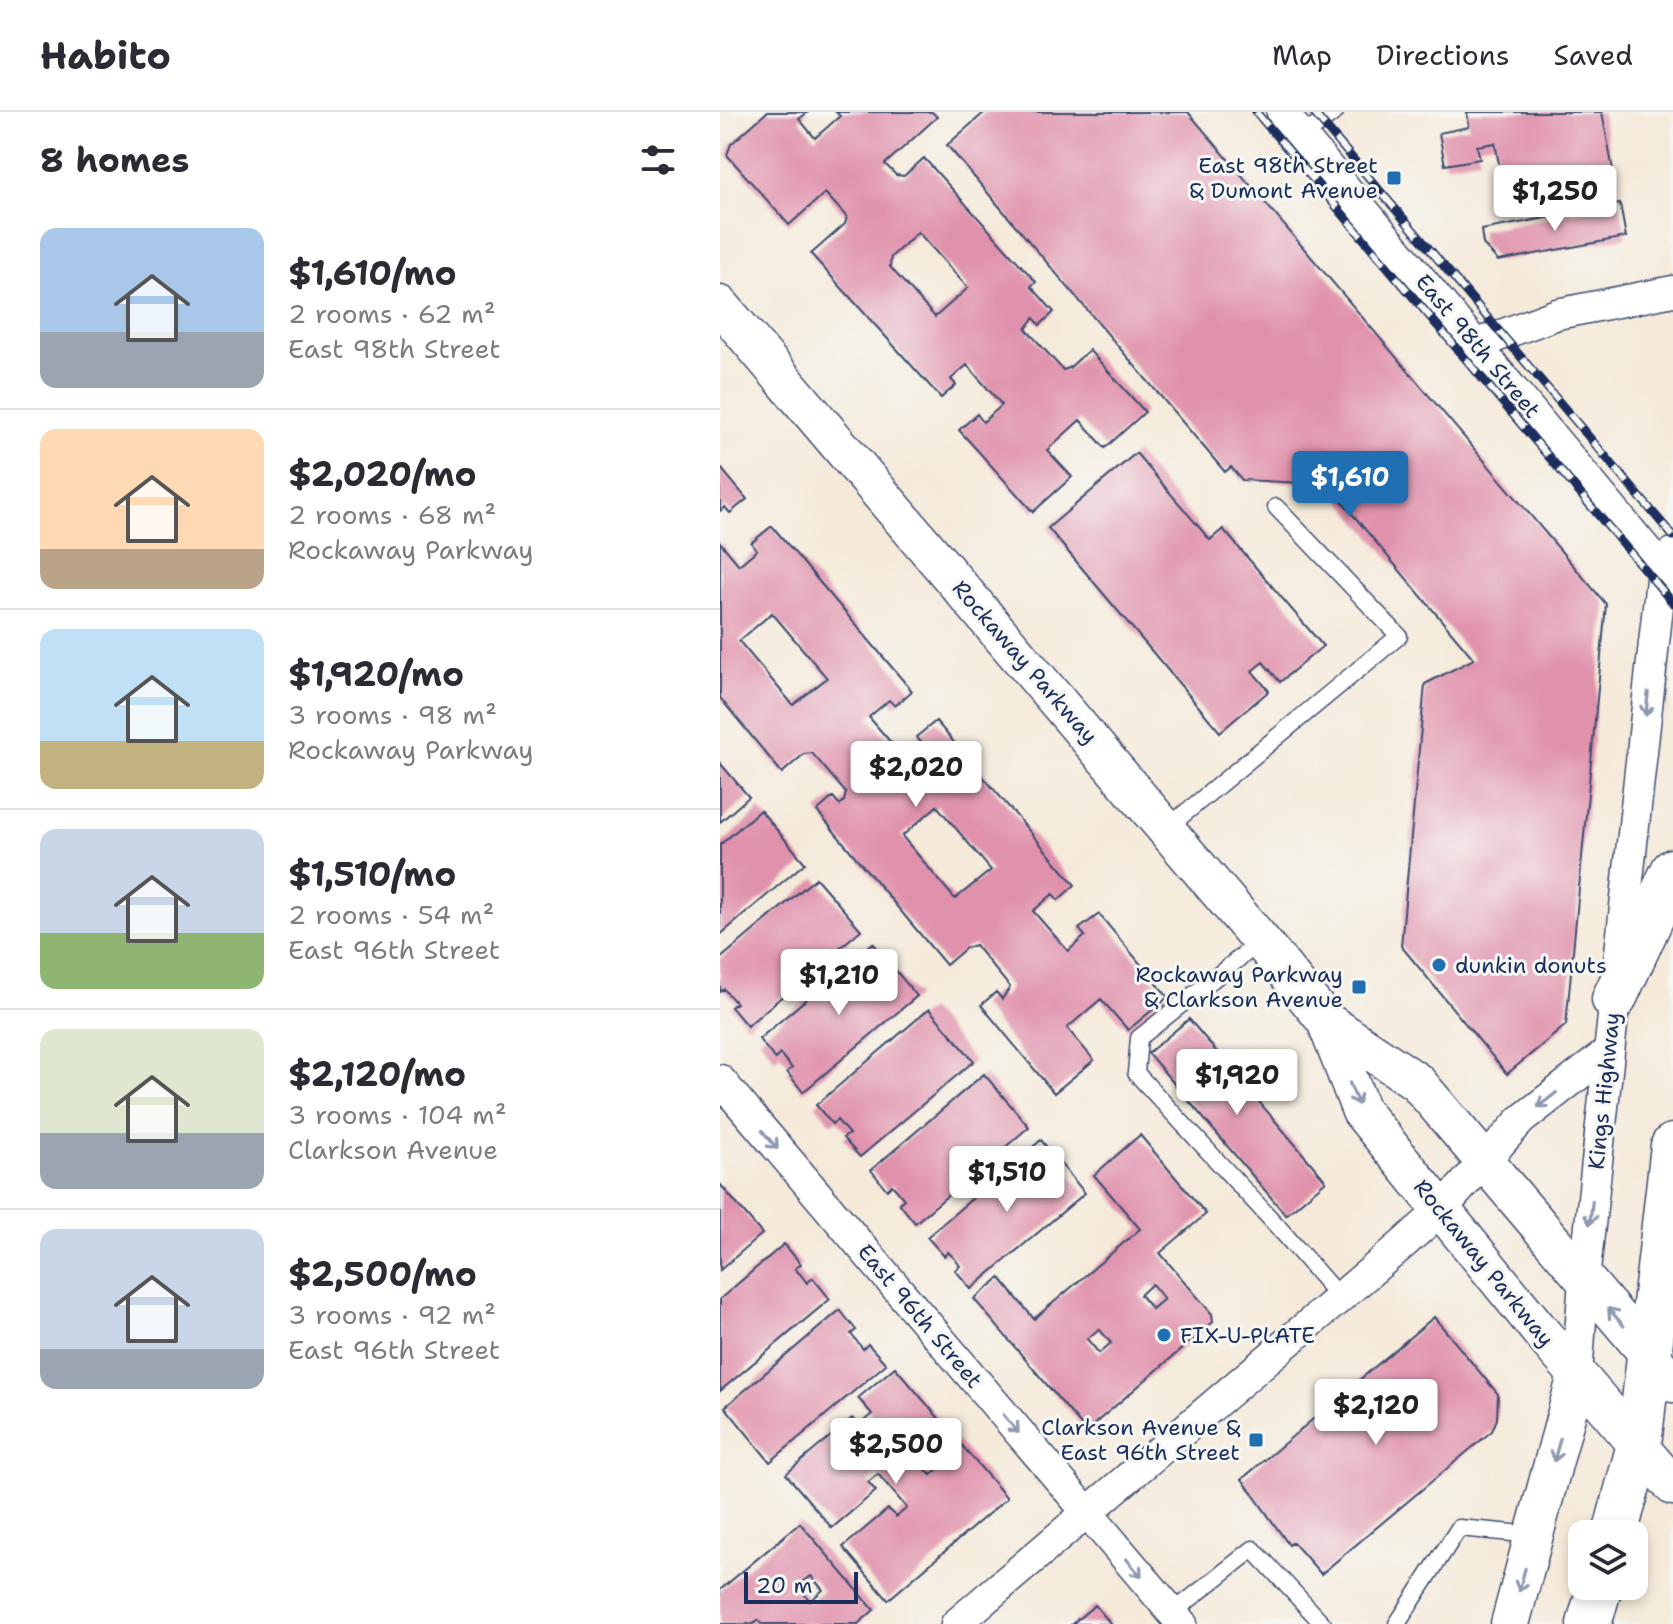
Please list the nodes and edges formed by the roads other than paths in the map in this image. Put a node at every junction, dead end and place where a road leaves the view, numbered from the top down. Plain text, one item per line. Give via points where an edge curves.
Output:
1 (1282, 112) edge
2 (1335, 112) edge
3 (1302, 136) junction
4 (1673, 291) edge
5 (720, 305) edge
6 (1477, 344) junction
7 (1276, 507) dead end
8 (1669, 569) edge
9 (1167, 828) junction
10 (1673, 871) edge
11 (1261, 941) junction
12 (1614, 999) junction
13 (1326, 1021) junction
14 (1608, 1052) junction
15 (720, 1080) edge
16 (1673, 1146) edge
17 (1483, 1162) junction
18 (1441, 1210) junction
19 (1584, 1280) junction
20 (1339, 1297) junction
21 (1661, 1369) edge
22 (1577, 1375) junction
23 (1639, 1445) junction
24 (1673, 1486) edge
25 (1087, 1512) junction
26 (1619, 1520) edge
27 (1534, 1535) junction
28 (1596, 1600) edge
29 (1177, 1618) edge
30 (956, 1624) edge
31 (1323, 1624) edge
32 (1397, 1624) edge
33 (1510, 1624) edge
34 (1589, 1624) edge

1 - 3 street, East 98th Street
2 - 3 lane
3 - 6 street, East 98th Street
4 - 6 street via 1557,314
5 - 9 street, Rockaway Parkway
6 - 8 street, East 98th Street
7 - 9 lane via 1399,636
8 -> 12 street, Kings Highway
9 - 11 street, Rockaway Parkway
10 - 12 main road
11 - 13 street, Rockaway Parkway
11 - 20 lane via 1139,1038 1136,1073
12 - 14 street, Kings Highway
13 - 17 street, Rockaway Parkway via 1417,1082
13 -> 18 street, Rockaway Parkway via 1361,1111
14 -> 17 street via 1521,1120
14 -> 19 street, Kings Highway
15 -> 25 street, East 96th Street
16 - 21 main road
17 - 18 street
17 - 19 street, Rockaway Parkway
18 - 20 street
18 - 22 street, Rockaway Parkway
21 -> 19 street, Rockaway Parkway
19 - 22 street, Kings Highway
20 - 25 street
21 - 23 main road
22 - 23 street, Rockaway Parkway
22 -> 27 street, Kings Highway
23 - 24 street, Rockaway Parkway
23 - 26 main road
25 -> 29 street, East 96th Street
25 - 30 street
27 - 32 lane via 1459,1528
27 -> 33 street, Kings Highway
28 - 34 main road
29 - 31 lane via 1253,1549

